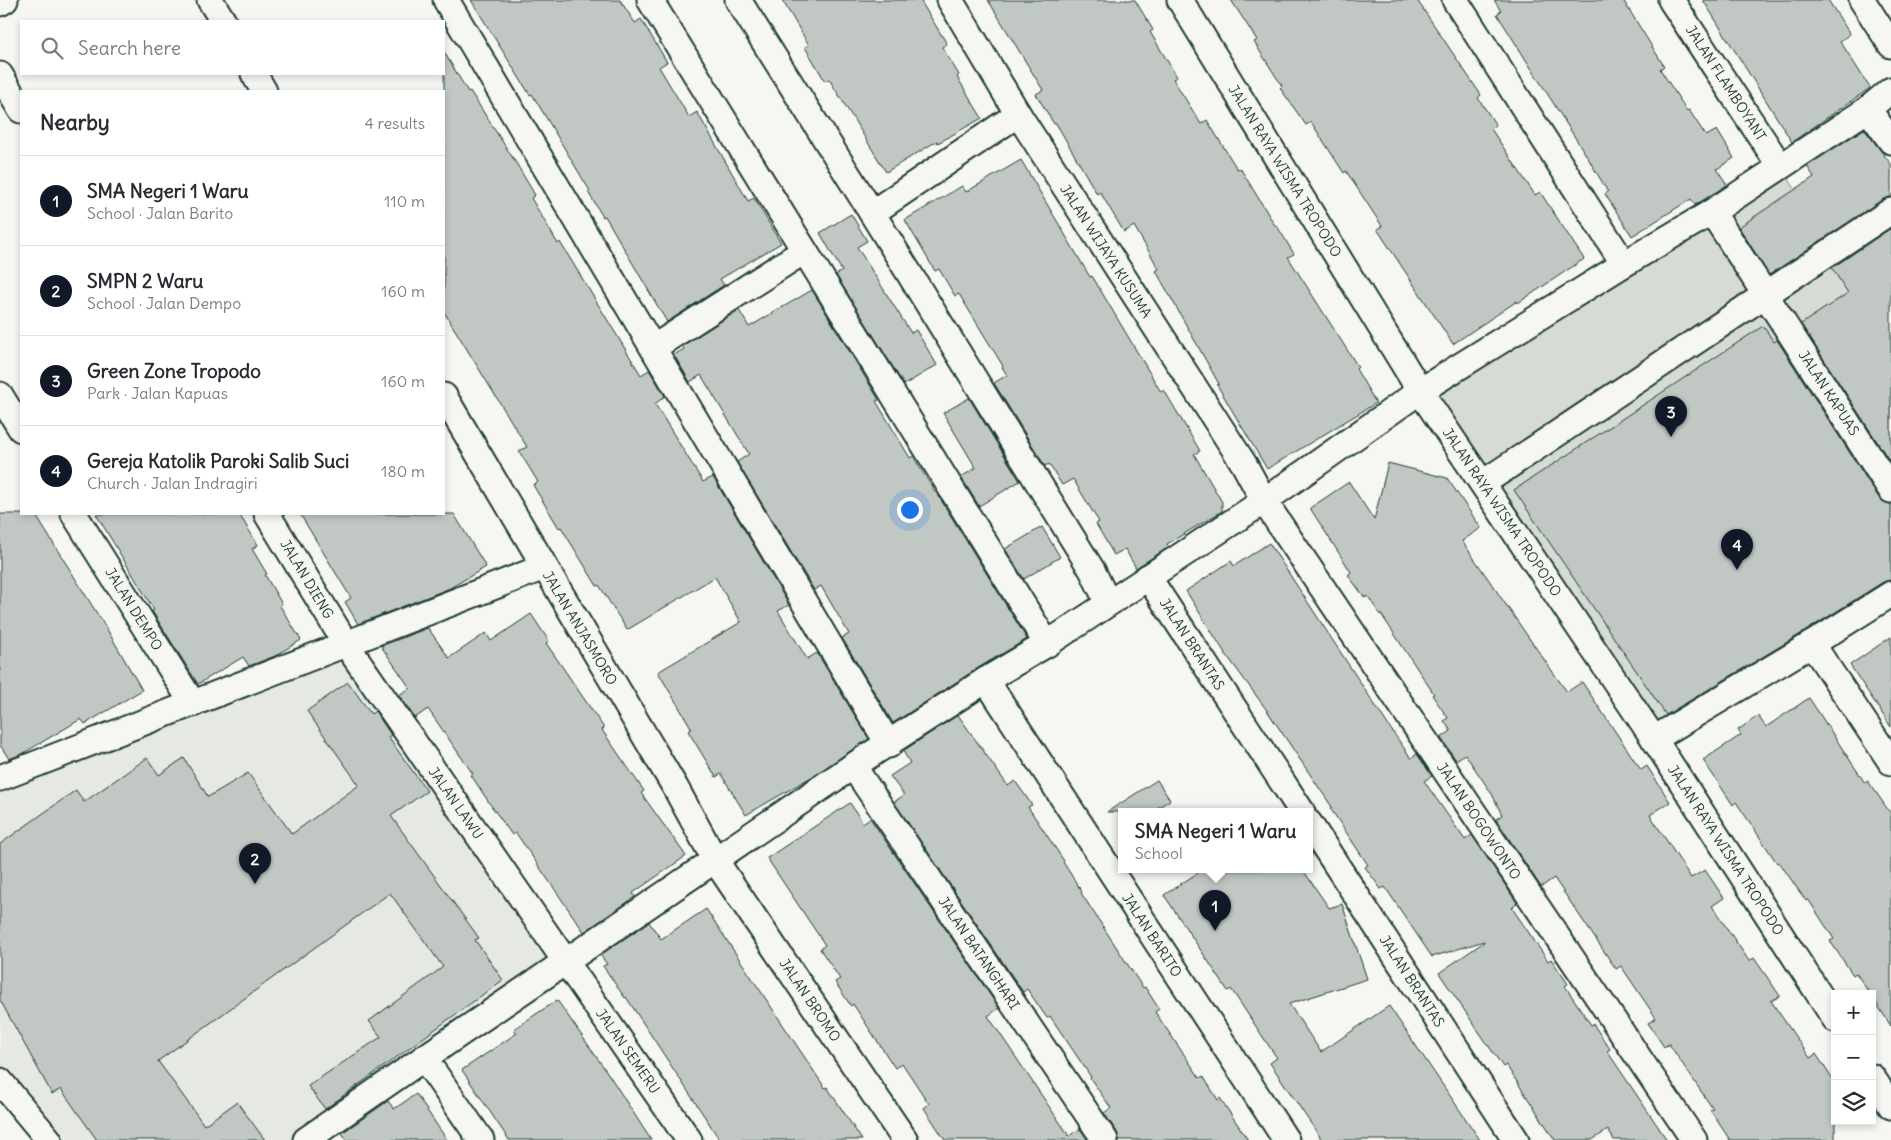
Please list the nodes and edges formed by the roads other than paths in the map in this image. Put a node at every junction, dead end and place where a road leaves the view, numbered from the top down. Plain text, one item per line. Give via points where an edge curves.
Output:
1 (5, 0) edge
2 (210, 0) edge
3 (446, 0) edge
4 (650, 0) edge
5 (738, 0) edge
6 (950, 0) edge
7 (1180, 0) edge
8 (1455, 0) edge
9 (1671, 0) edge
10 (1862, 0) edge
11 (0, 3) edge
12 (222, 20) edge
13 (1891, 45) edge
14 (0, 75) edge
15 (255, 75) edge
16 (263, 90) edge
17 (1891, 90) edge
18 (20, 108) edge
19 (1018, 114) junction
20 (1879, 123) edge
21 (1780, 166) junction
22 (1712, 212) junction
23 (1891, 212) edge
24 (872, 213) junction
25 (804, 251) junction
26 (1624, 264) junction
27 (1766, 296) junction
28 (653, 348) junction
29 (1420, 391) junction
30 (0, 395) edge
31 (445, 398) edge
32 (20, 427) edge
33 (1483, 483) junction
34 (1891, 490) edge
35 (1264, 501) junction
36 (75, 515) edge
37 (268, 515) edge
38 (544, 567) junction
39 (1148, 577) junction
40 (1891, 594) edge
41 (1108, 603) junction
42 (346, 644) junction
43 (1047, 644) junction
44 (1812, 644) junction
45 (986, 680) junction
46 (193, 704) junction
47 (1654, 739) junction
48 (889, 745) junction
49 (1891, 762) edge
50 (853, 766) junction
51 (2, 774) edge
52 (1299, 808) edge
53 (1313, 829) edge
54 (715, 860) junction
55 (566, 962) junction
56 (1831, 1013) edge
57 (424, 1058) junction
58 (1874, 1080) edge
59 (0, 1081) edge
60 (1891, 1106) edge
61 (49, 1140) edge
62 (306, 1140) edge
63 (481, 1140) edge
64 (689, 1140) edge
65 (905, 1140) edge
66 (1105, 1140) edge
67 (1286, 1140) edge
68 (1516, 1140) edge
69 (1694, 1140) edge

1 - 11 street
2 - 12 street
3 - 28 street
4 - 25 street
5 - 24 street
6 - 19 street, JALAN WIJAYA KUSUMA
7 - 29 street, JALAN RAYA WISMA TROPODO
8 - 26 street
9 - 21 street, JALAN FLAMBOYANT
10 - 13 street
14 - 18 street
15 - 16 street
17 - 20 street
19 - 24 street
19 - 35 street, JALAN WIJAYA KUSUMA via 1244,464
20 - 21 street
21 - 22 street
22 - 26 street
22 - 27 street, JALAN KAPUAS
23 - 27 street
24 - 41 street via 1092,570
25 - 28 street
25 - 43 street
26 - 29 street
27 - 33 street
27 - 34 street, JALAN KAPUAS
28 - 48 street
29 - 33 street, JALAN RAYA WISMA TROPODO
29 - 35 street
30 - 32 street
31 - 38 street, JALAN ANJASMORO
33 - 47 street, JALAN RAYA WISMA TROPODO
35 - 39 street
35 - 69 street, JALAN BOGOWONTO
36 - 46 street, JALAN DEMPO
37 - 42 street, JALAN DIENG
38 - 42 street
38 - 54 street, JALAN ANJASMORO
39 - 41 street
39 - 52 street, JALAN BRANTAS
40 - 44 street
41 - 43 street
42 - 46 street
42 - 55 street, JALAN LAWU
43 - 45 street
44 - 47 street
44 - 49 street
45 - 48 street
45 - 67 street, JALAN BARITO
46 - 51 street
47 - 56 street, JALAN RAYA WISMA TROPODO
48 - 50 street
50 - 54 street
50 - 66 street, JALAN BATANGHARI
53 - 68 street, JALAN BRANTAS
54 - 55 street
54 - 65 street, JALAN BROMO
55 - 57 street
55 - 64 street, JALAN SEMERU
57 - 62 street
57 - 63 street
58 - 60 street
59 - 61 street

